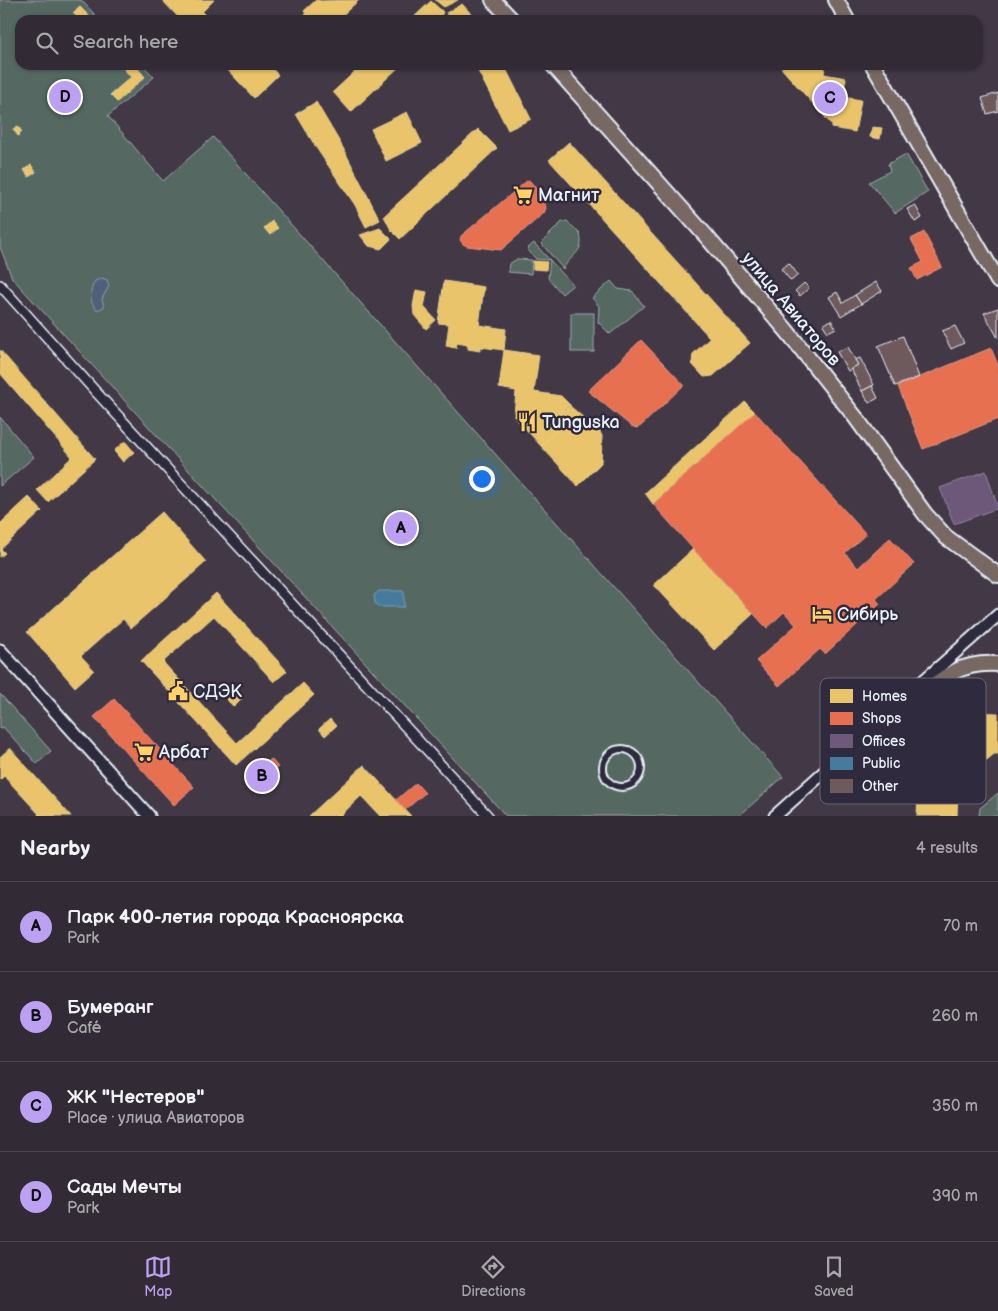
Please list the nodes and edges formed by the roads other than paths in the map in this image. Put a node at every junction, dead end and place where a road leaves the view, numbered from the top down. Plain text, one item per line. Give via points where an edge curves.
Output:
1 (494, 0) edge
2 (836, 0) edge
3 (508, 15) edge
4 (844, 15) edge
5 (557, 70) edge
6 (876, 70) edge
7 (998, 281) edge
8 (0, 285) edge
9 (998, 575) edge
10 (998, 615) edge
11 (0, 650) edge
12 (998, 664) edge
13 (932, 678) edge
14 (940, 678) edge
15 (639, 760) joint
16 (820, 775) edge
17 (149, 816) edge
18 (488, 816) edge
19 (775, 816) edge

1 - 3 main road
2 - 4 main road
5 - 9 main road, улица Авиаторов via 787,331 856,418 925,514 946,537
6 - 7 main road
8 - 18 street
10 - 13 street
11 - 17 street
12 - 14 main road via 964,667
15 - 15 street via 630,751 613,751 604,760 607,779 617,786 630,785 640,771
16 - 19 street

